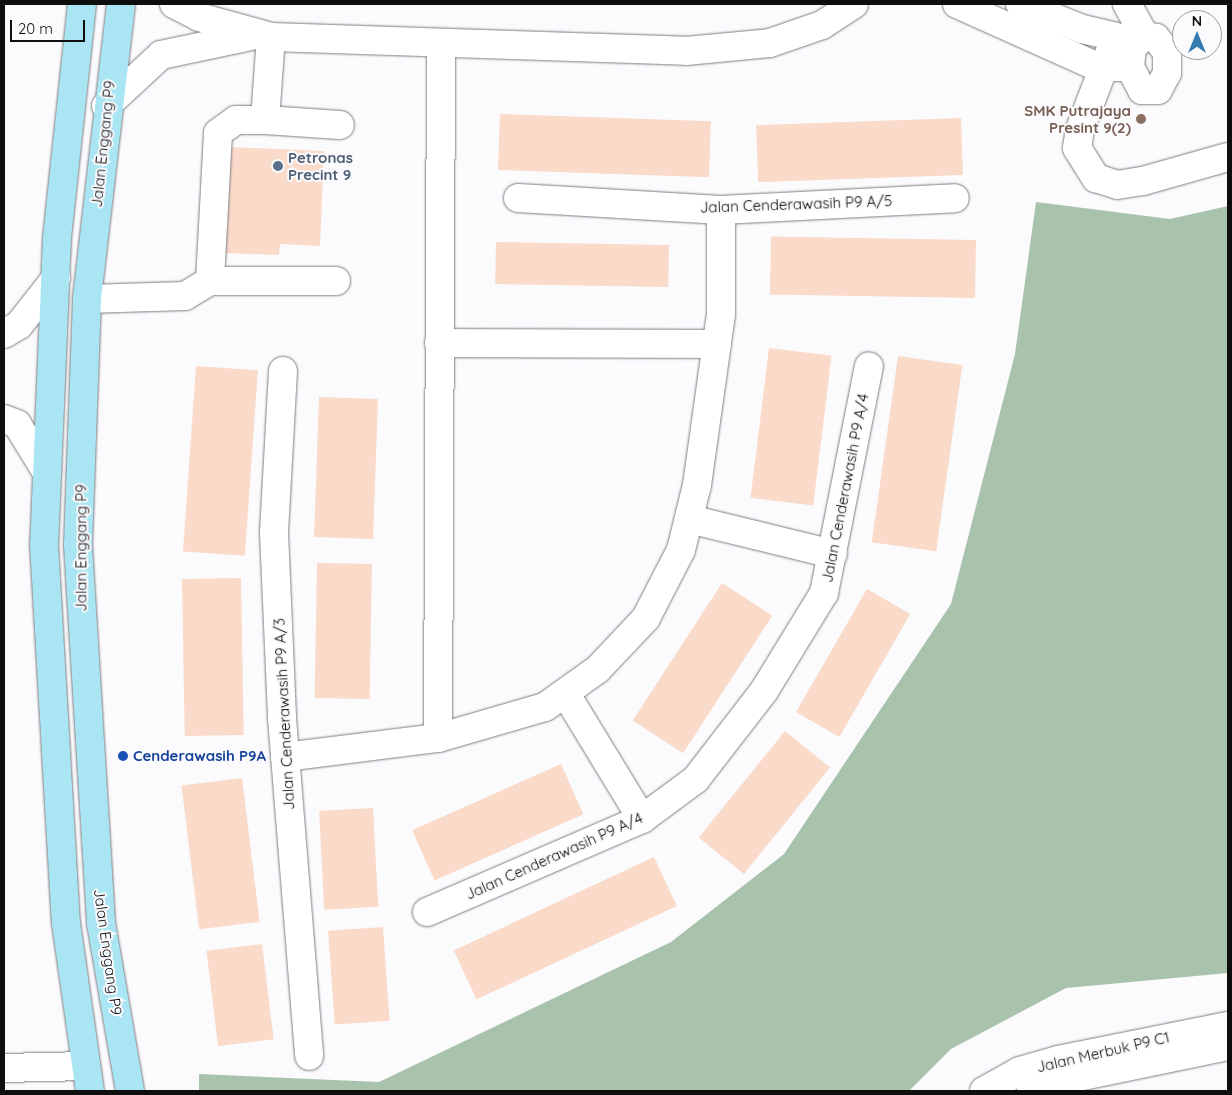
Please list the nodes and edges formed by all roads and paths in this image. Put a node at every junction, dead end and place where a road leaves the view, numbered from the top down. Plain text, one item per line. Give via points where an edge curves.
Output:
1 (82, 4) edge
2 (121, 4) edge
3 (174, 4) edge
4 (854, 4) edge
5 (957, 4) edge
6 (1020, 4) edge
7 (1127, 4) edge
8 (264, 36) junction
9 (441, 44) junction
10 (1126, 50) junction
11 (106, 106) junction
12 (265, 120) junction
13 (340, 125) dead end
14 (1228, 157) edge
15 (518, 198) dead end
16 (955, 198) dead end
17 (721, 210) junction
18 (56, 278) junction
19 (210, 281) junction
20 (336, 281) dead end
21 (87, 299) junction
22 (4, 334) edge
23 (439, 343) junction
24 (717, 344) junction
25 (869, 366) dead end
26 (283, 371) dead end
27 (4, 419) edge
28 (46, 471) junction
29 (689, 519) junction
30 (833, 554) junction
31 (566, 696) junction
32 (438, 738) junction
33 (285, 757) junction
34 (642, 819) junction
35 (427, 912) dead end
36 (1228, 1026) edge
37 (1228, 1046) edge
38 (308, 1056) dead end
39 (4, 1068) edge
40 (88, 1079) edge
41 (130, 1091) edge
42 (984, 1091) edge
43 (1031, 1091) edge

1 - 18 main road
2 - 11 main road, Jalan Enggang P9
3 - 8 street via 200,17
4 - 9 street via 796,36 722,50
5 - 10 street
6 - 10 street
7 - 10 street
8 - 9 street
8 - 11 street via 160,55
8 - 12 street
9 - 23 street
10 - 14 street via 1080,129 1078,148 1096,178 1117,185 1143,181
11 - 21 main road, Jalan Enggang P9
12 - 13 street
12 - 19 street via 236,120 218,133
15 - 17 street, Jalan Cenderawasih P9 A/5
16 - 17 street, Jalan Cenderawasih P9 A/5
17 - 24 street
18 - 22 street via 19,325
18 - 28 main road
19 - 20 street
19 - 21 street via 184,296
21 - 41 main road, Jalan Enggang P9 via 78,545 87,746 101,923
23 - 24 street
23 - 32 street
24 - 29 street
25 - 30 street, Jalan Cenderawasih P9 A/4
26 - 33 street, Jalan Cenderawasih P9 A/3 via 274,533
27 - 28 street via 17,424
28 - 40 main road via 44,544 66,923
29 - 30 street
29 - 31 street via 681,550 646,618
30 - 34 street, Jalan Cenderawasih P9 A/4 via 824,593 764,691 696,779
31 - 32 street via 517,717
31 - 34 street
32 - 33 street
33 - 38 street, Jalan Cenderawasih P9 A/3
34 - 35 street, Jalan Cenderawasih P9 A/4
36 - 42 street, Jalan Merbuk P9 C1 via 1058,1060 1020,1071
37 - 43 street, Jalan Merbuk P9 C1 via 1073,1078
39 - 40 street

